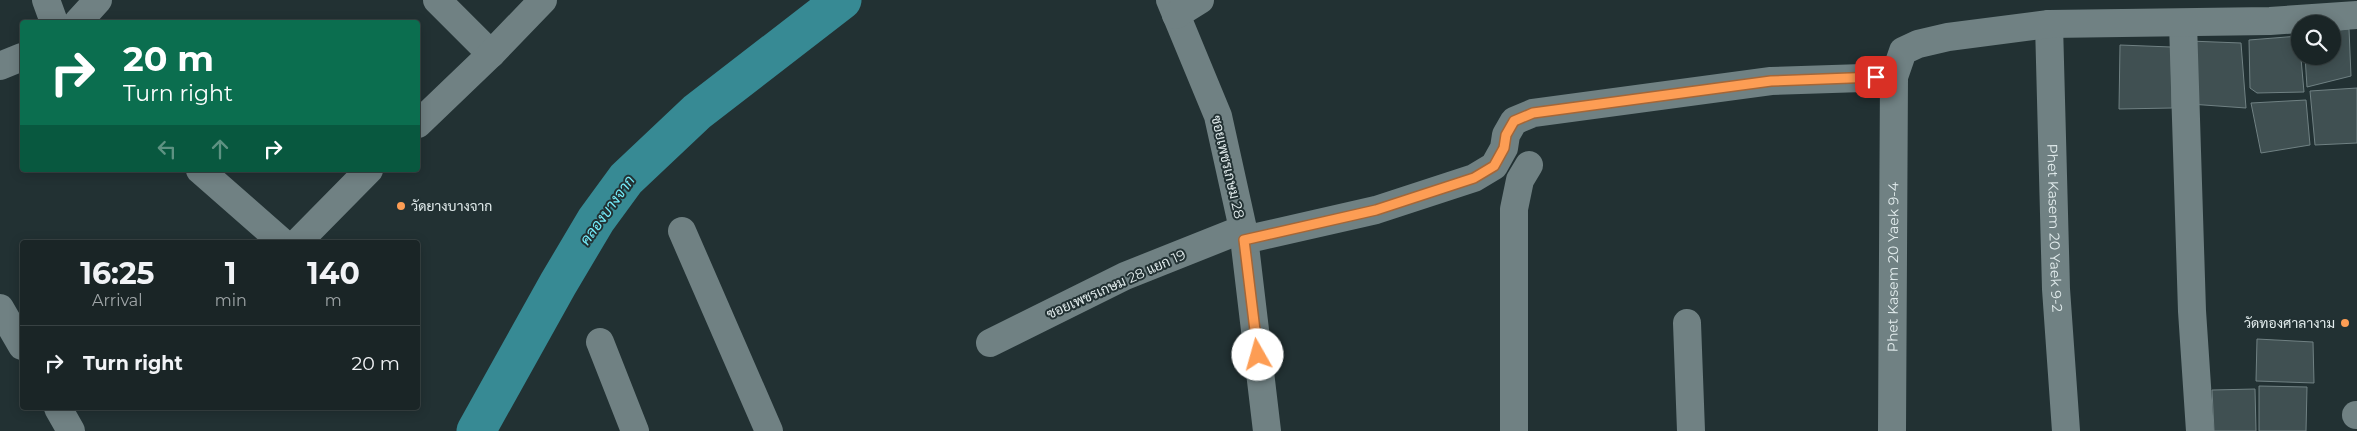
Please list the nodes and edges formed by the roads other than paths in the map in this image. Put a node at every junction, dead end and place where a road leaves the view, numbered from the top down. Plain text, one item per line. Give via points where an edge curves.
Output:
1 (46, 0) edge
2 (98, 0) edge
3 (436, 0) edge
4 (543, 0) edge
5 (1200, 0) edge
6 (1173, 8) edge
7 (2357, 15) edge
8 (53, 20) edge
9 (80, 20) edge
10 (2183, 23) junction
11 (2049, 24) junction
12 (491, 54) junction
13 (20, 58) edge
14 (0, 66) edge
15 (1894, 76) junction
16 (420, 122) edge
17 (1529, 165) dead end
18 (202, 172) edge
19 (367, 172) edge
20 (682, 231) dead end
21 (1244, 234) junction
22 (280, 240) edge
23 (300, 240) edge
24 (0, 308) edge
25 (1687, 323) dead end
26 (600, 342) dead end
27 (20, 343) edge
28 (990, 343) dead end
29 (59, 410) edge
30 (72, 431) edge
31 (634, 431) edge
32 (769, 431) edge
33 (1267, 431) edge
34 (1514, 431) edge
35 (1691, 431) edge
36 (1892, 431) edge
37 (2066, 431) edge
38 (2200, 431) edge

1 - 8 street
2 - 9 street
3 - 12 street
4 - 12 street
5 - 6 street
6 - 21 street, ซอยเพชรเกษม 28 via 1218,116
7 - 10 street, Phet Kasem 20 Yaek 9-4
10 - 11 street, Phet Kasem 20 Yaek 9-4
10 - 38 street via 2192,311
11 - 15 street, Phet Kasem 20 Yaek 9-4 via 1918,44 1903,51
11 - 37 street, Phet Kasem 20 Yaek 9-2 via 2056,289
12 - 16 street
13 - 14 street
15 - 21 street, ซอยเพชรเกษม 28 แยก 19 via 1771,81 1533,113 1514,121 1494,166 1474,178 1376,210
15 - 36 street, Phet Kasem 20 Yaek 9-4
17 - 34 street via 1520,180 1514,209
18 - 22 street
19 - 23 street
20 - 32 street
21 - 28 street, ซอยเพชรเกษม 28 แยก 19 via 1125,276
21 - 33 street, ซอยเพชรเกษม 28
24 - 27 street
25 - 35 street
26 - 31 street
29 - 30 street

